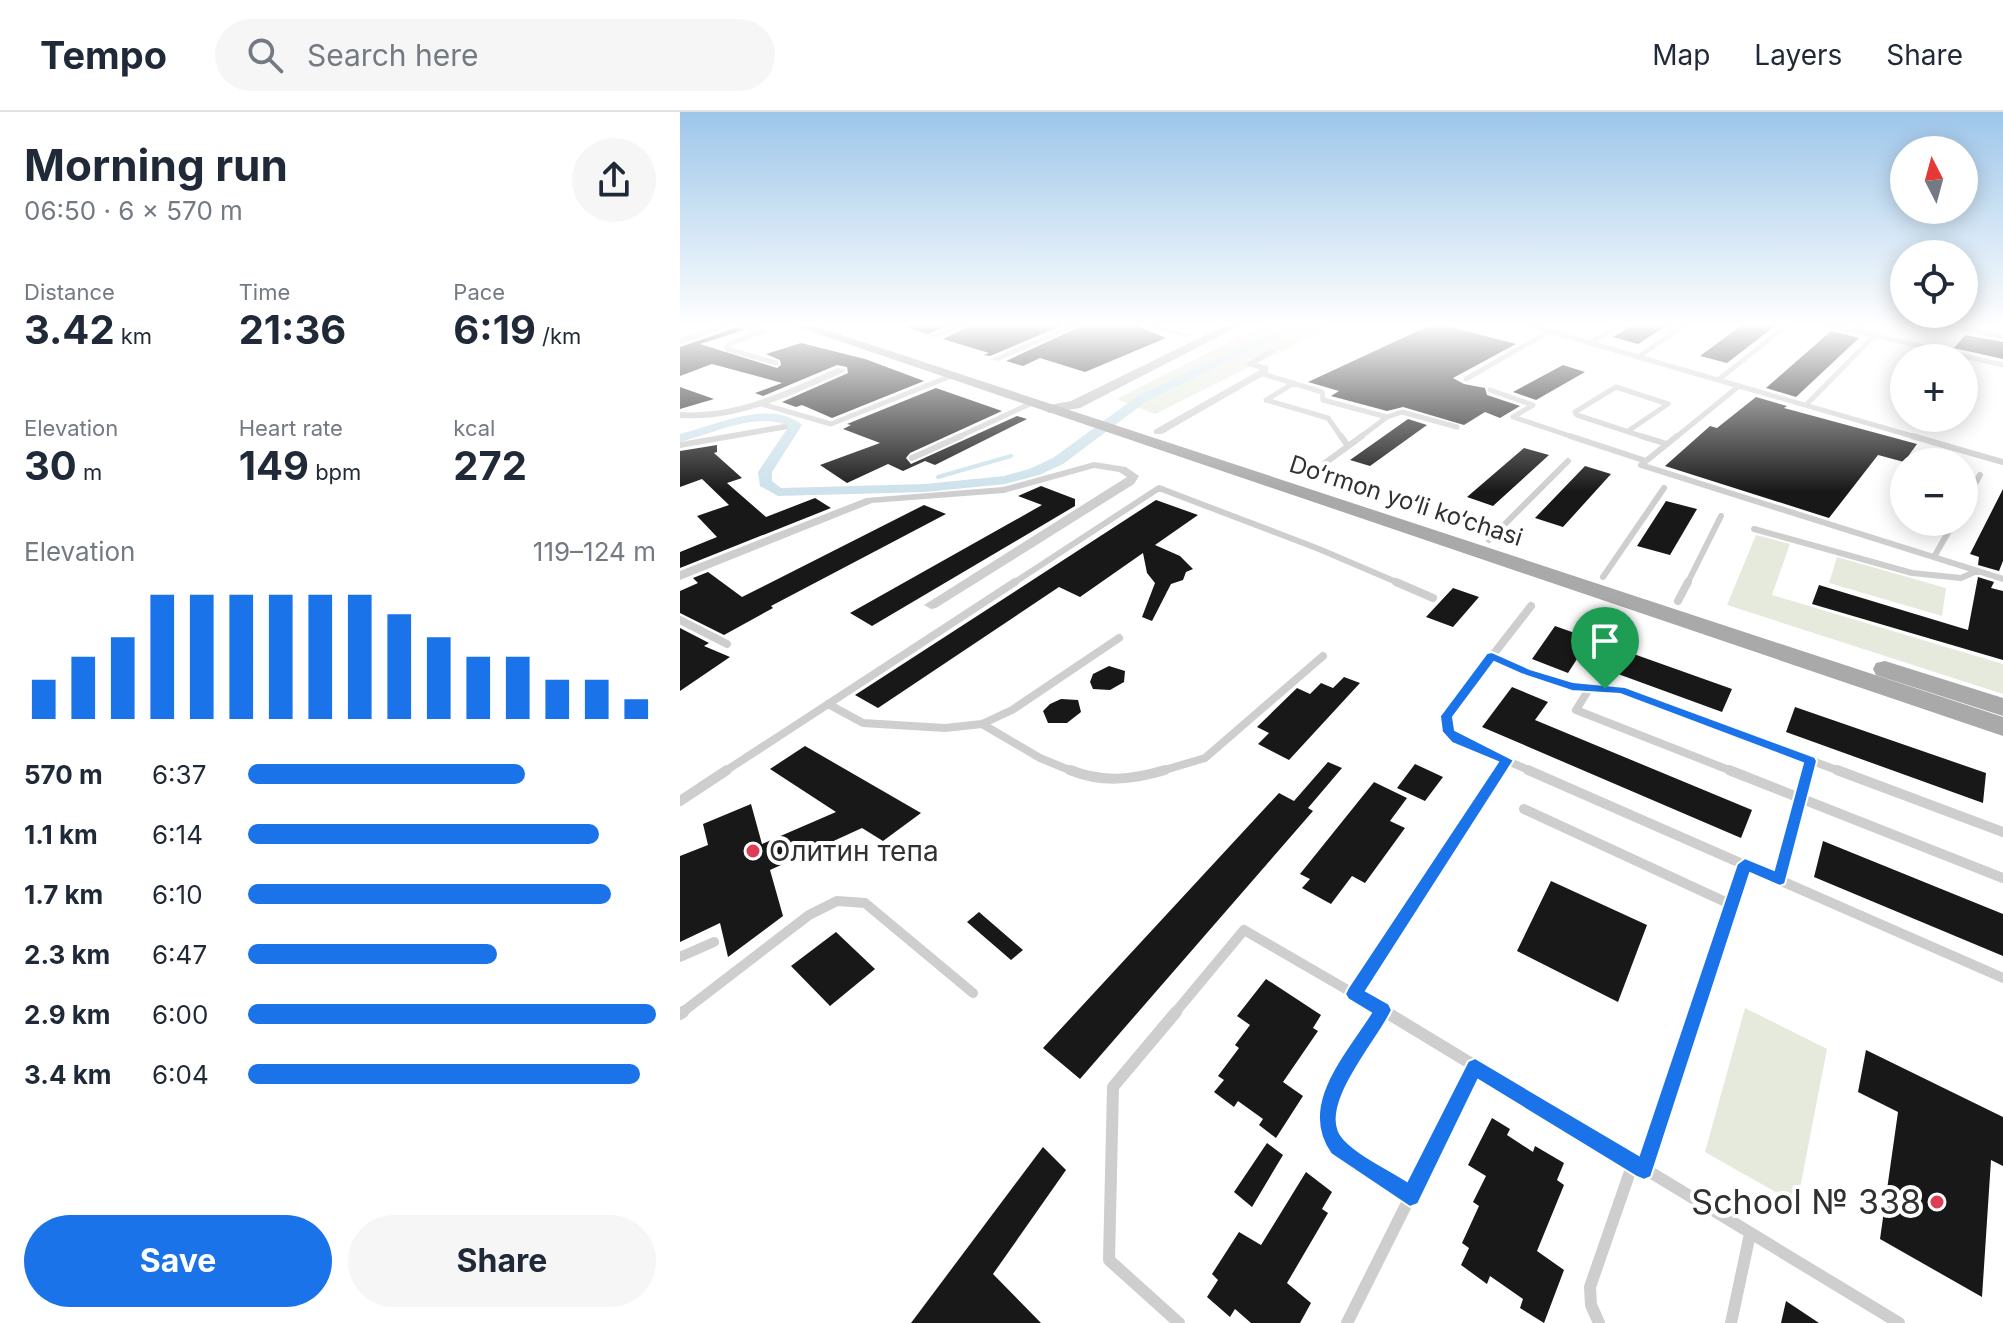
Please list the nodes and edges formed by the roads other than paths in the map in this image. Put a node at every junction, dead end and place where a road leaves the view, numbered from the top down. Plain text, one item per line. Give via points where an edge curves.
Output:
1 (817, 380) edge
2 (942, 380) edge
3 (962, 380) edge
4 (982, 380) edge
5 (1103, 380) edge
6 (1109, 380) edge
7 (1249, 380) edge
8 (1282, 380) edge
9 (1718, 380) edge
10 (1831, 380) edge
11 (1294, 383) junction
12 (1739, 386) junction
13 (1490, 390) dead end
14 (1075, 394) junction
15 (758, 403) junction
16 (1032, 403) junction
17 (1051, 404) junction
18 (1806, 405) junction
19 (680, 415) edge
20 (1387, 417) junction
21 (1110, 423) junction
22 (784, 427) dead end
23 (1457, 427) dead end
24 (1628, 431) junction
25 (1158, 432) junction
26 (1667, 444) junction
27 (680, 445) edge
28 (1348, 446) junction
29 (912, 458) dead end
30 (1568, 461) dead end
31 (1646, 461) junction
32 (2003, 462) edge
33 (1325, 463) dead end
34 (1980, 475) dead end
35 (1978, 478) edge
36 (1664, 488) dead end
37 (1721, 516) dead end
38 (1754, 529) dead end
39 (1946, 536) edge
40 (1489, 540) junction
41 (1934, 557) junction
42 (1977, 571) junction
43 (680, 576) edge
44 (1603, 577) junction
45 (2003, 579) edge
46 (1433, 598) dead end
47 (1678, 601) junction
48 (931, 605) dead end
49 (1531, 606) dead end
50 (680, 620) edge
51 (1119, 638) dead end
52 (727, 644) dead end
53 (1323, 656) dead end
54 (1492, 656) junction
55 (1589, 689) junction
56 (828, 704) junction
57 (2003, 707) edge
58 (982, 724) junction
59 (2003, 727) edge
60 (1507, 760) junction
61 (1811, 761) junction
62 (1801, 798) junction
63 (680, 801) edge
64 (1524, 809) dead end
65 (2003, 832) edge
66 (1745, 864) junction
67 (2003, 878) edge
68 (1780, 880) junction
69 (1732, 905) junction
70 (714, 942) dead end
71 (680, 957) edge
72 (2003, 978) edge
73 (973, 993) dead end
74 (1354, 994) junction
75 (1383, 1010) junction
76 (680, 1014) edge
77 (1475, 1067) junction
78 (1639, 1166) junction
79 (1410, 1196) junction
80 (1750, 1234) junction
81 (1179, 1323) edge
82 (1347, 1323) edge
83 (1599, 1323) edge
84 (1731, 1323) edge
85 (1899, 1323) edge

1 - 15 street
2 - 15 lane via 831,424
3 - 16 main road, Do‘rmon yo‘li ko‘chasi
4 - 17 main road, Do‘rmon yo‘li ko‘chasi
5 - 14 main road
6 - 14 main road
7 - 25 street
8 - 11 lane
9 - 12 lane
10 - 18 lane
11 - 20 lane via 1322,392 1323,400
11 - 28 lane via 1266,400 1328,418
12 - 18 lane
12 - 26 lane
13 - 31 lane via 1533,405 1513,417
14 - 17 main road, Do‘rmon yo‘li ko‘chasi
14 - 21 main road, Do‘rmon yo‘li ko‘chasi
15 - 19 street via 700,417
16 - 17 main road, Do‘rmon yo‘li ko‘chasi
16 - 29 lane
17 - 21 main road, Do‘rmon yo‘li ko‘chasi
18 - 32 lane
20 - 23 lane via 1402,412
20 - 28 lane
21 - 25 main road, Do‘rmon yo‘li ko‘chasi
21 - 59 main road, Do‘rmon yo‘li ko‘chasi
22 - 27 street
24 - 24 lane via 1577,415 1575,412 1616,387 1668,404
24 - 26 lane
25 - 40 main road, Do‘rmon yo‘li ko‘chasi
26 - 31 lane
28 - 33 lane
30 - 40 lane
31 - 41 lane via 1641,465
34 - 35 lane
36 - 44 lane
37 - 47 lane
38 - 42 lane via 1912,573 1961,578
39 - 41 lane
40 - 44 main road, Do‘rmon yo‘li ko‘chasi
41 - 42 lane
42 - 45 lane
43 - 48 street via 870,500 1004,490 1094,465 1133,476
44 - 47 main road, Do‘rmon yo‘li ko‘chasi
46 - 56 lane via 1159,488
47 - 57 main road, Do‘rmon yo‘li ko‘chasi
49 - 54 lane
50 - 52 lane
51 - 58 lane via 1012,710
53 - 58 lane via 1205,758 1136,779 1091,779 1040,758
54 - 55 lane via 1525,672
54 - 60 lane via 1445,725 1457,739
55 - 61 lane via 1621,690
55 - 62 lane via 1576,710
56 - 58 lane via 863,723 945,728
56 - 63 lane
60 - 66 lane
60 - 74 lane
61 - 62 lane
61 - 65 lane
62 - 67 lane
62 - 68 lane
64 - 69 lane
66 - 68 lane
66 - 69 lane
68 - 72 lane
69 - 78 lane
70 - 71 lane
73 - 76 lane via 865,903 837,901 809,915
74 - 75 lane
74 - 81 lane via 1244,930 1113,1087 1109,1260
75 - 77 lane
75 - 79 lane via 1332,1091 1325,1122 1338,1147
77 - 78 lane
77 - 79 lane
78 - 80 lane
78 - 83 lane via 1590,1287
79 - 82 lane
80 - 84 lane
80 - 85 lane

